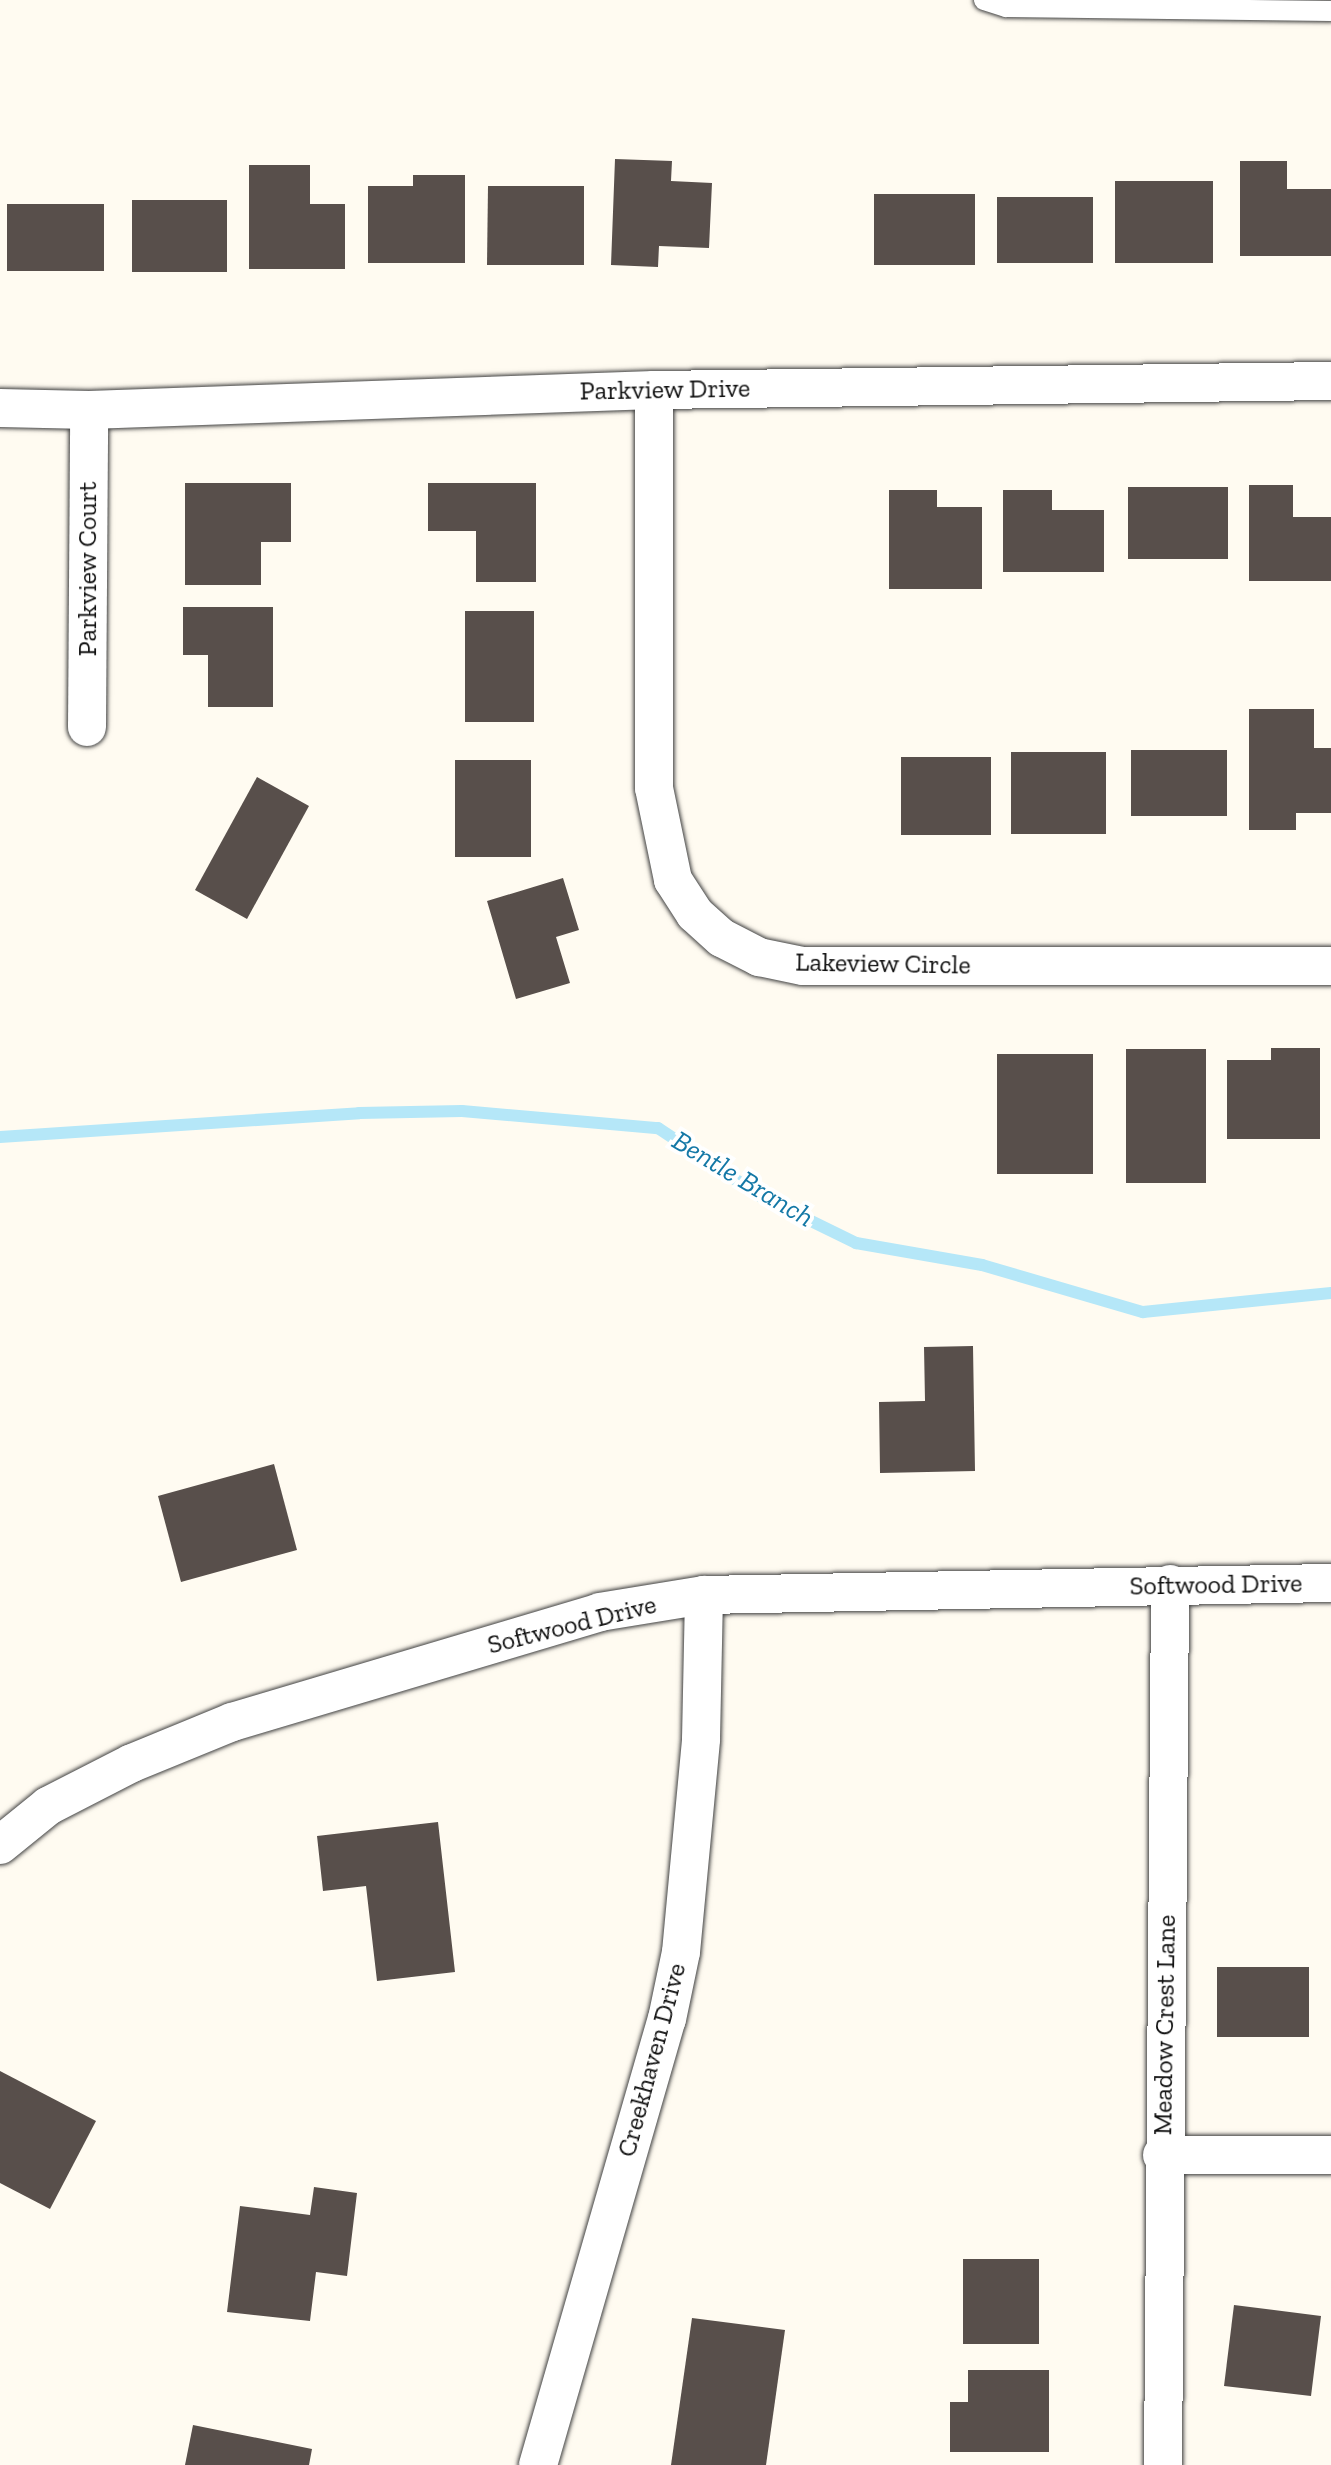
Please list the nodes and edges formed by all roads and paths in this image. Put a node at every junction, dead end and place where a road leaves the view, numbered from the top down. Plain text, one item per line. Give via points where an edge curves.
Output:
1 (984, 0) edge
2 (1331, 11) edge
3 (1331, 381) edge
4 (654, 390) junction
5 (0, 408) edge
6 (89, 410) junction
7 (87, 727) dead end
8 (1331, 966) edge
9 (1331, 1583) edge
10 (1170, 1584) junction
11 (704, 1595) junction
12 (0, 1845) edge
13 (1162, 2155) junction
14 (1331, 2155) edge
15 (538, 2465) edge
16 (1163, 2465) edge

1 - 2 lane via 1006,7
3 - 4 street, Parkview Drive
4 - 6 street, Parkview Drive
4 - 8 street, Lakeview Circle via 654,788 673,880 695,914 722,938 759,957 803,966
5 - 6 street, Parkview Drive
6 - 7 street, Parkview Court
9 - 10 street, Softwood Drive
10 - 11 street, Softwood Drive
10 - 13 street, Meadow Crest Lane
11 - 12 street, Softwood Drive via 600,1612 232,1722 132,1763 48,1806
11 - 15 street, Creekhaven Drive via 700,1755 681,1952 667,2019
13 - 14 street
13 - 16 street, Meadow Crest Lane

